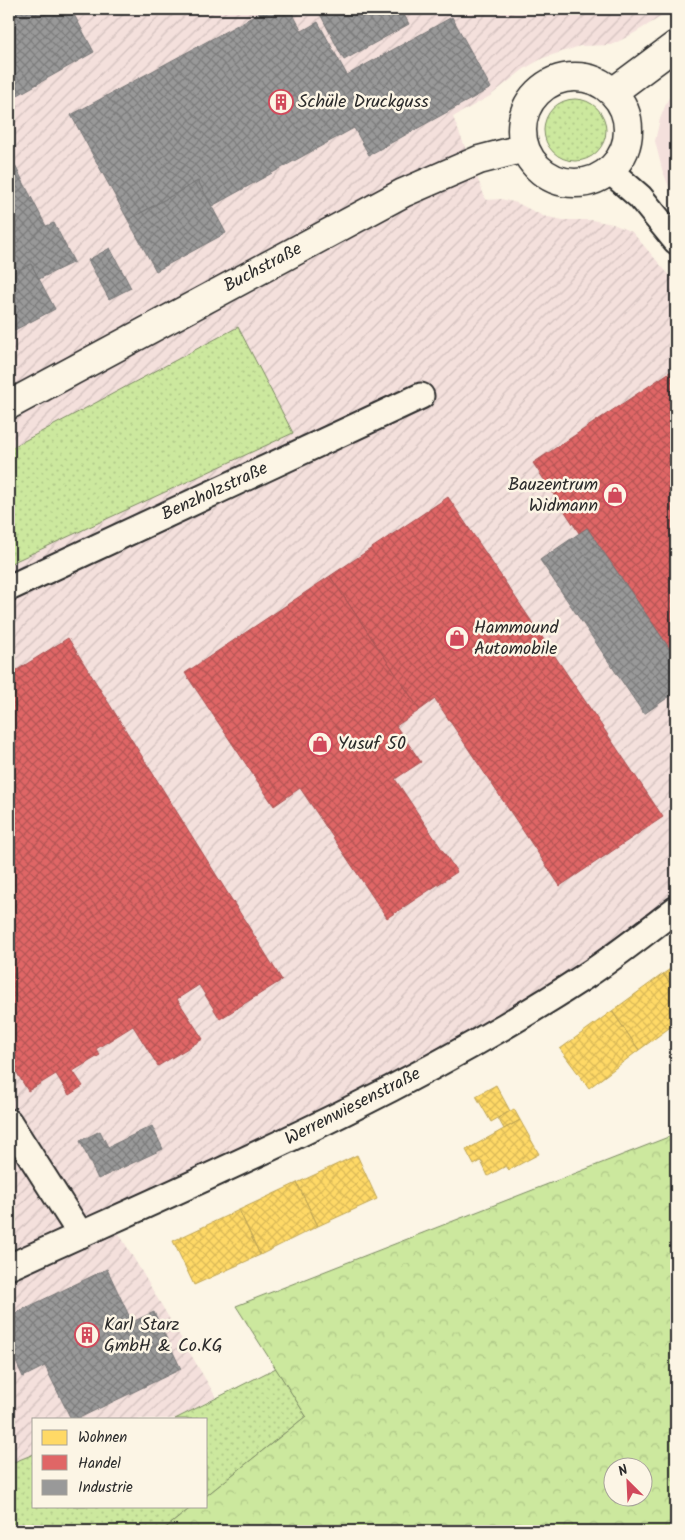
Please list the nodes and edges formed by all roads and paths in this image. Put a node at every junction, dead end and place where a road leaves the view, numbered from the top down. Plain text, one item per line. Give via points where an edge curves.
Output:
1 (676, 45) edge
2 (613, 92) junction
3 (525, 148) junction
4 (610, 171) junction
5 (676, 242) edge
6 (421, 396) dead end
7 (9, 405) edge
8 (9, 588) edge
9 (676, 909) edge
10 (9, 1122) edge
11 (81, 1235) junction
12 (9, 1267) edge

1 - 2 street
2 - 3 street via 601,84 574,77 547,85 528,106 523,120
2 - 4 street via 628,123 628,141 621,158
3 - 4 street via 533,163 546,175 561,182 578,184 595,180
3 - 7 street, Buchstraße via 479,160 403,193
4 - 5 street via 640,197
6 - 8 street, Benzholzstraße
9 - 11 street, Werrenwiesenstraße via 585,976 428,1069 334,1118
10 - 11 street
11 - 12 street, Werrenwiesenstraße

